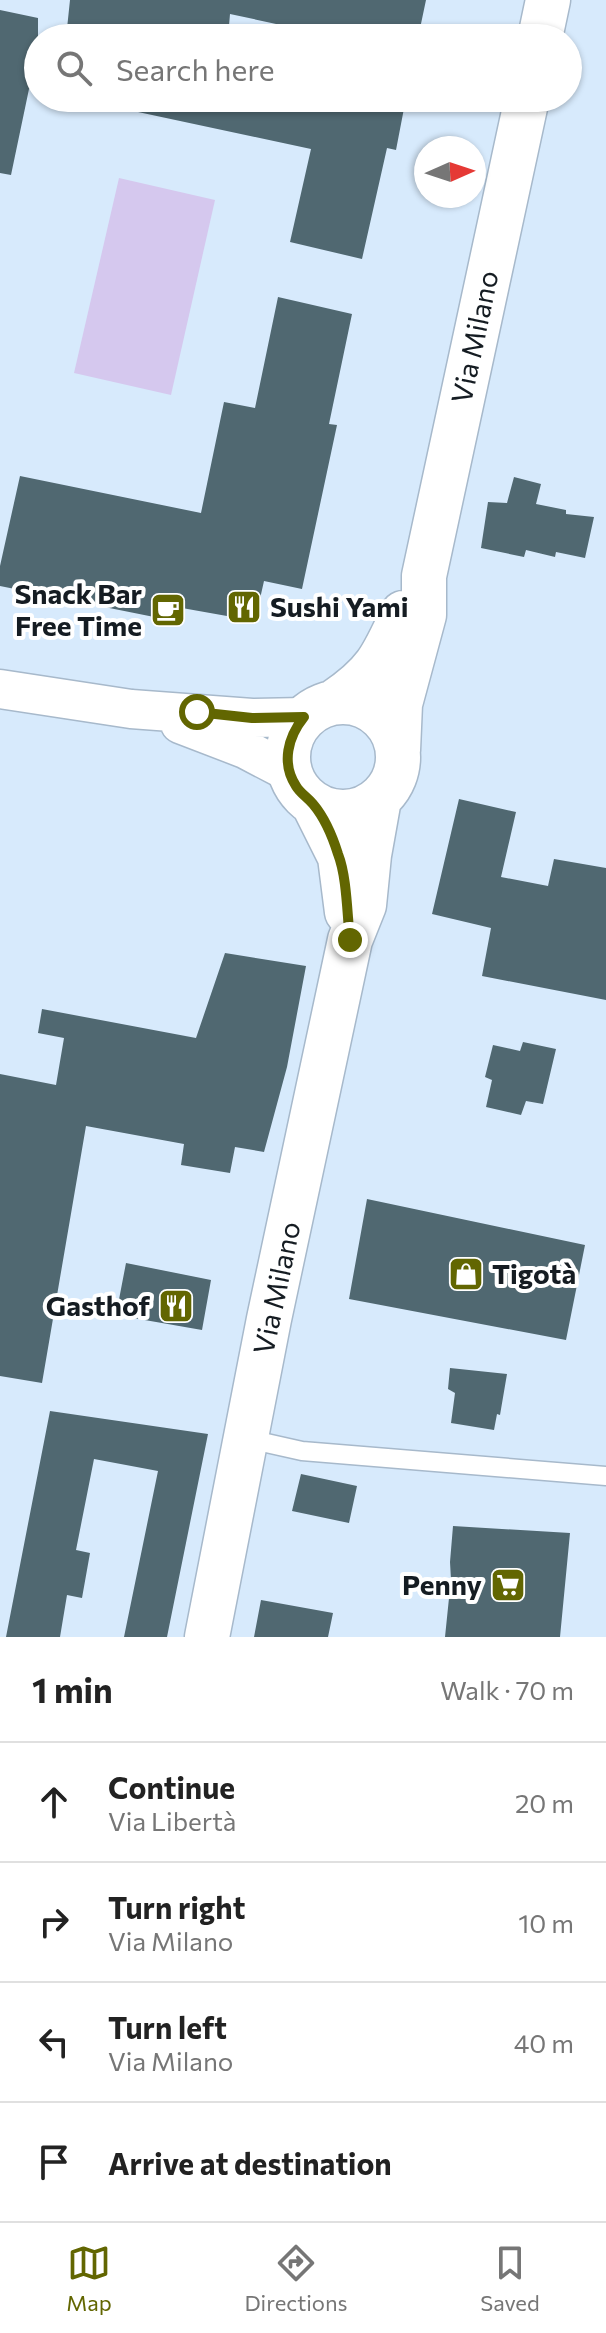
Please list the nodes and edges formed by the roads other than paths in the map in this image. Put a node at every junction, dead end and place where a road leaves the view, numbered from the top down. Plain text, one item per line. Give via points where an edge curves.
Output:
1 (548, 0) edge
2 (543, 24) edge
3 (524, 112) edge
4 (424, 576) junction
5 (0, 689) edge
6 (131, 709) junction
7 (319, 709) junction
8 (398, 750) junction
9 (302, 788) junction
10 (379, 799) junction
11 (350, 940) junction
12 (248, 1439) junction
13 (606, 1476) edge
14 (207, 1637) edge

1 - 2 main road
3 - 4 main road, Via Milano
4 - 7 main road, Via Milano via 378,666 359,686
4 - 8 main road, Via Milano via 424,615 400,704
5 - 6 street
6 - 7 street via 252,718
6 - 9 street via 245,749
7 - 8 main road via 352,702 369,707 383,718
7 - 9 main road, Via Milano via 294,729 289,743 287,757
8 - 10 main road, Via Milano via 397,768
9 - 10 main road via 330,811 364,808
9 - 11 main road, Via Milano via 340,857
10 - 11 main road, Via Milano via 364,905
11 - 12 main road, Via Milano
12 - 13 lane via 302,1451
12 - 14 main road, Via Milano

